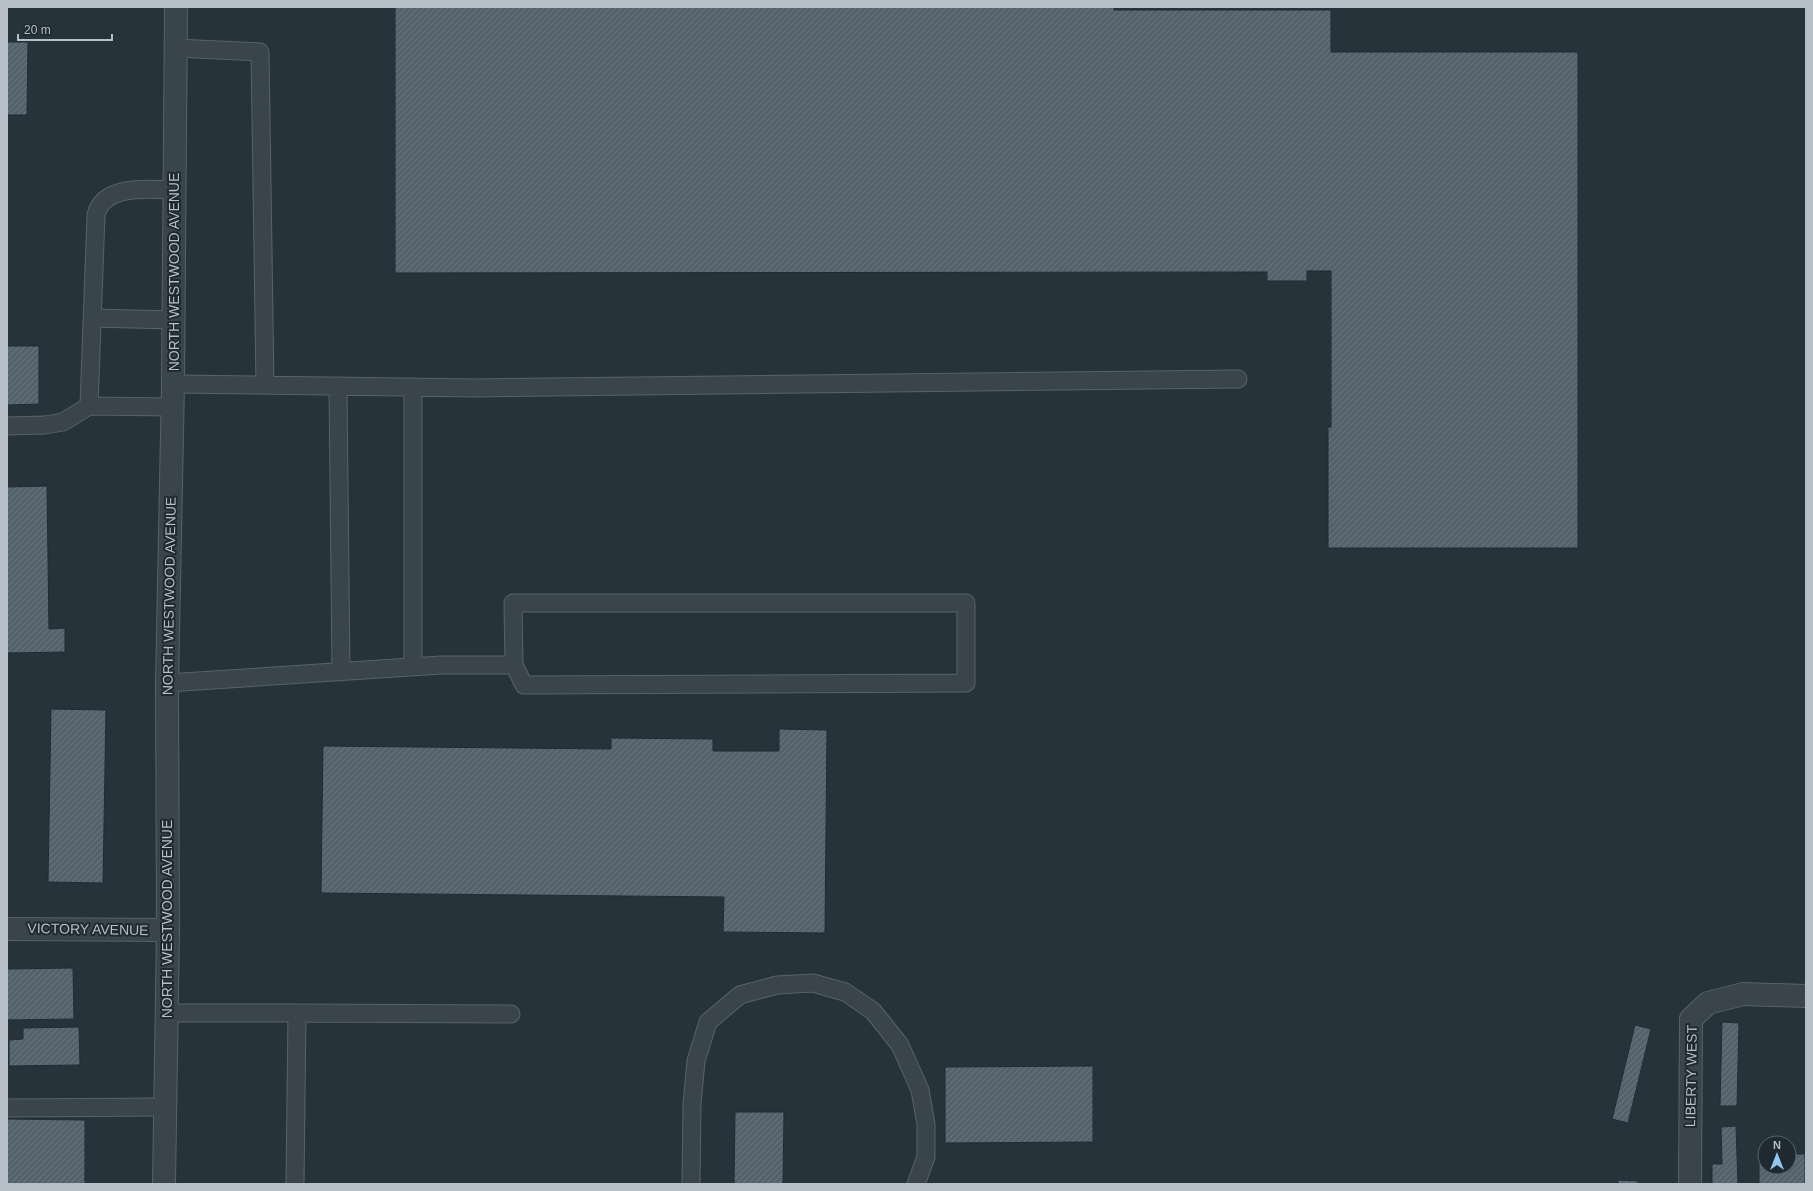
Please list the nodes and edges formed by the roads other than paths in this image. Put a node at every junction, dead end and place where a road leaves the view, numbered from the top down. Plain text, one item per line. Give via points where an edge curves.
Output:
1 (176, 7) edge
2 (176, 48) junction
3 (175, 190) junction
4 (92, 318) junction
5 (173, 320) junction
6 (1238, 379) dead end
7 (173, 384) junction
8 (265, 385) junction
9 (338, 386) junction
10 (413, 387) junction
11 (89, 406) junction
12 (173, 408) junction
13 (7, 426) edge
14 (514, 665) junction
15 (413, 667) junction
16 (341, 672) junction
17 (167, 683) junction
18 (7, 928) edge
19 (168, 930) junction
20 (1806, 996) edge
21 (167, 1014) junction
22 (297, 1014) junction
23 (512, 1014) dead end
24 (165, 1107) junction
25 (7, 1108) edge
26 (164, 1184) edge
27 (295, 1184) edge
28 (691, 1184) edge
29 (916, 1184) edge
30 (1690, 1184) edge

1 - 2 street, NORTH WESTWOOD AVENUE
2 - 3 street, NORTH WESTWOOD AVENUE
2 - 8 lane via 260,52
3 - 4 lane via 136,189 114,194 98,206
3 - 5 street, NORTH WESTWOOD AVENUE
4 - 5 lane
4 - 11 lane
5 - 7 street, NORTH WESTWOOD AVENUE
6 - 10 lane
7 - 8 lane
7 - 12 street, NORTH WESTWOOD AVENUE
8 - 9 lane
9 - 10 lane
9 - 16 lane
10 - 15 lane
11 - 12 lane
11 - 13 lane via 63,422
12 - 17 street, NORTH WESTWOOD AVENUE
14 - 14 lane via 524,685 966,683 966,603 513,603
14 - 15 lane
15 - 16 lane
16 - 17 lane
17 - 19 street, NORTH WESTWOOD AVENUE
18 - 19 street, VICTORY AVENUE
19 - 21 street, NORTH WESTWOOD AVENUE
20 - 30 street, LIBERTY WEST via 1743,994 1708,1002 1691,1019
21 - 22 lane
21 - 24 street, NORTH WESTWOOD AVENUE
22 - 23 lane
22 - 27 lane
24 - 25 lane
24 - 26 street, NORTH WESTWOOD AVENUE
28 - 29 lane via 696,1061 708,1022 740,995 777,985 813,983 845,992 873,1011 900,1045 920,1090 926,1124 926,1157

